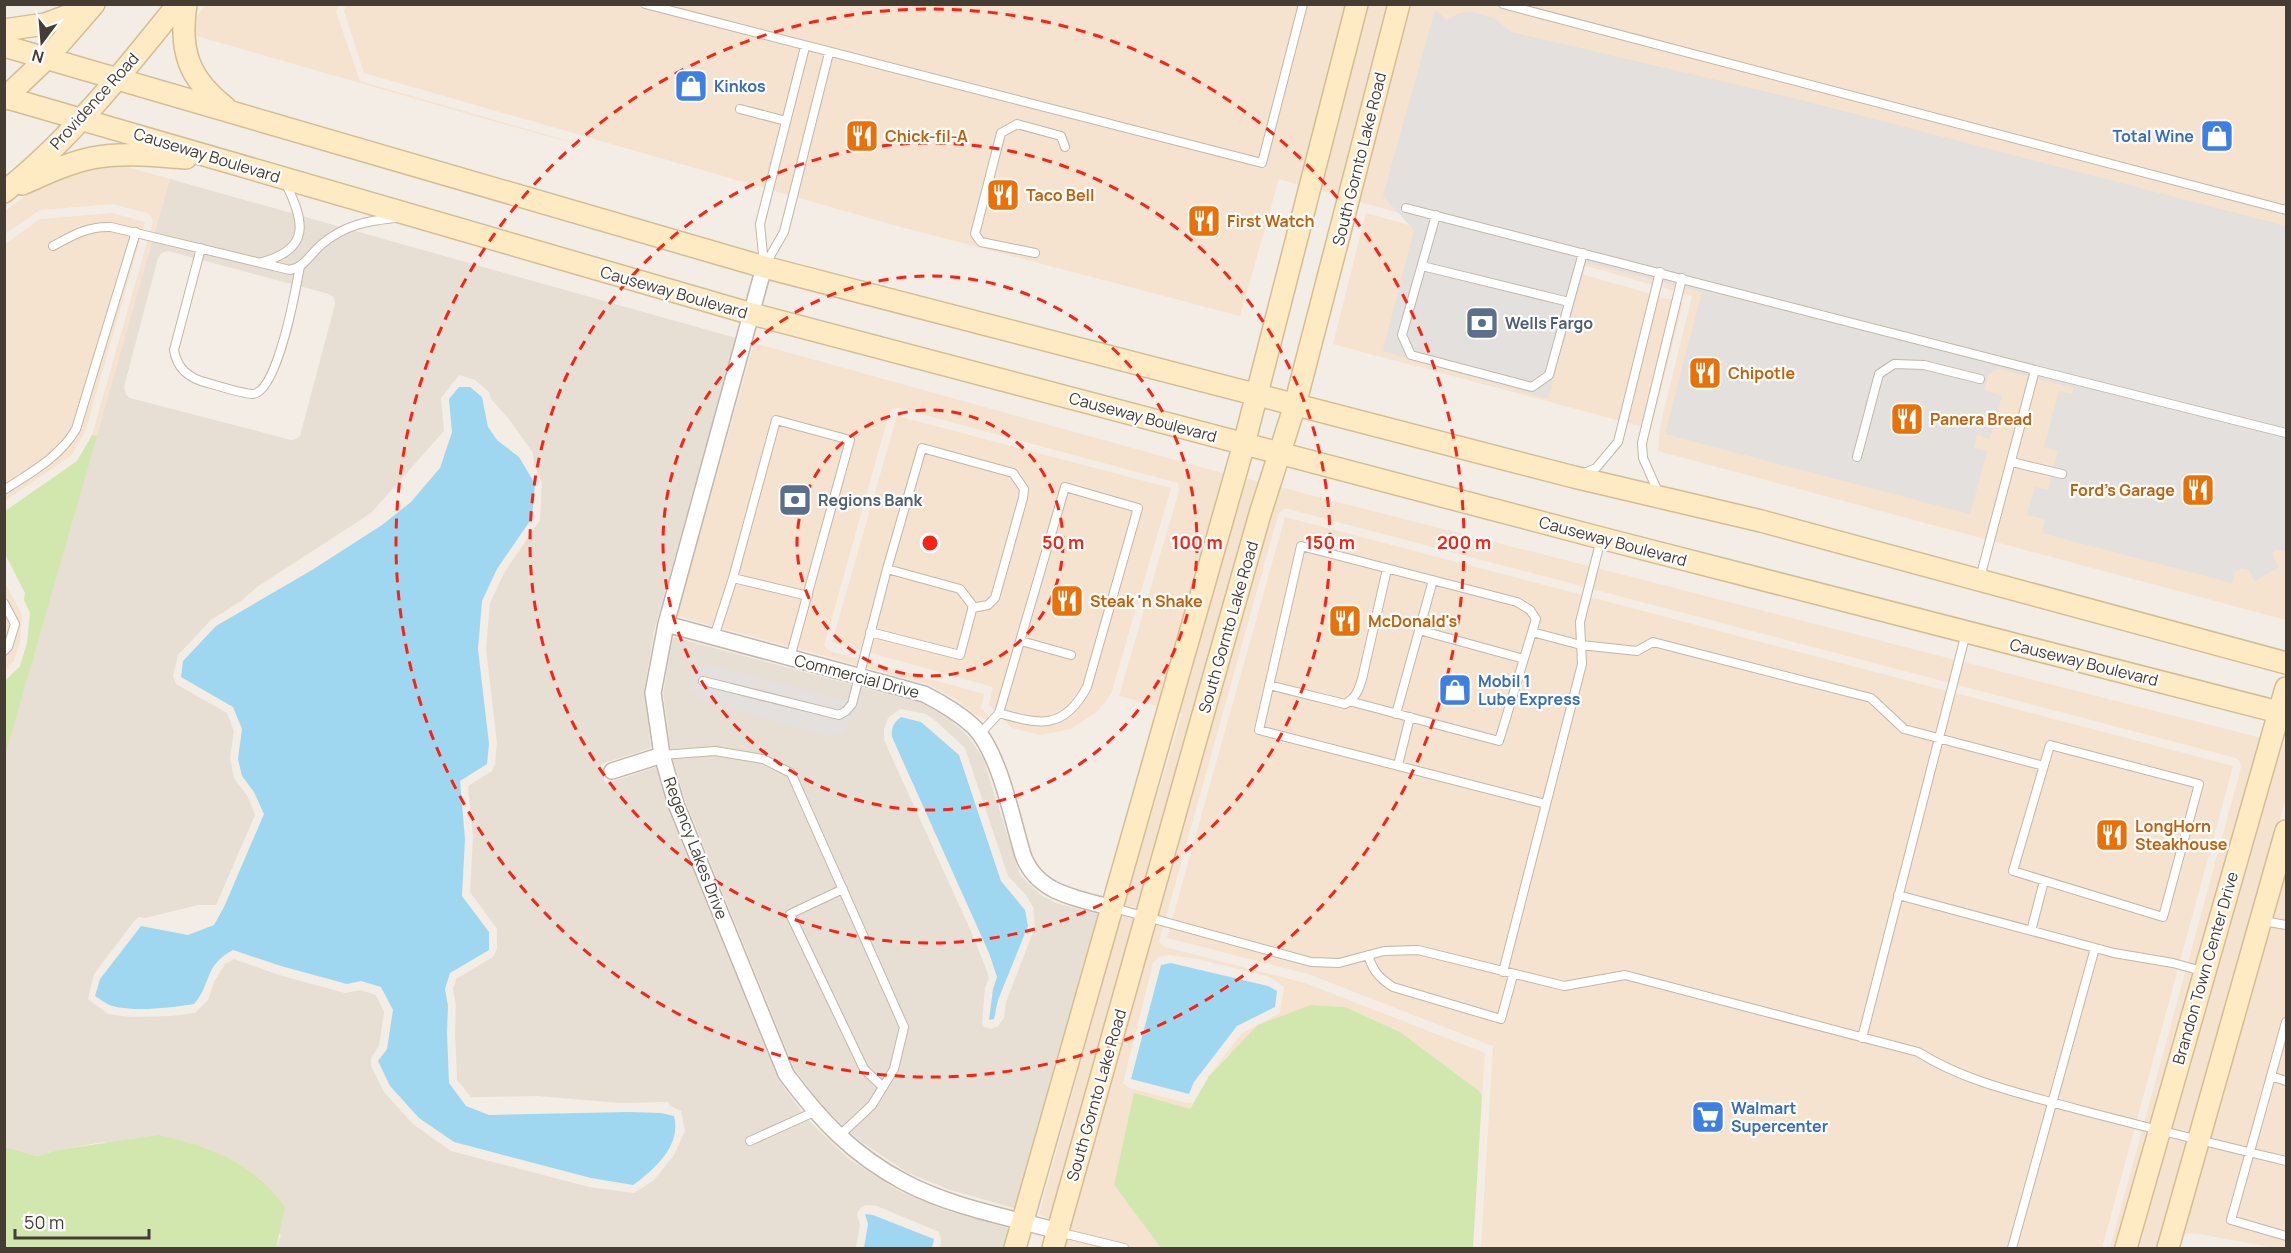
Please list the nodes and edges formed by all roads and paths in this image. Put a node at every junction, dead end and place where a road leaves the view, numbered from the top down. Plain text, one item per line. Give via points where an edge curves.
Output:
1 (94, 4) edge
2 (178, 4) edge
3 (186, 4) edge
4 (645, 4) edge
5 (1303, 4) edge
6 (1357, 4) edge
7 (1399, 4) edge
8 (1503, 4) edge
9 (4, 30) edge
10 (4, 46) edge
11 (805, 47) junction
12 (830, 53) junction
13 (47, 58) junction
14 (117, 79) junction
15 (5, 97) edge
16 (740, 109) dead end
17 (233, 113) junction
18 (82, 118) junction
19 (786, 121) junction
20 (1065, 147) dead end
21 (224, 161) junction
22 (283, 178) junction
23 (6, 191) edge
24 (1406, 208) dead end
25 (2286, 210) edge
26 (1436, 215) junction
27 (415, 216) junction
28 (136, 232) junction
29 (53, 246) dead end
30 (201, 248) junction
31 (1035, 253) dead end
32 (1582, 253) junction
33 (261, 262) junction
34 (300, 266) junction
35 (1422, 266) junction
36 (764, 267) junction
37 (1660, 272) junction
38 (1682, 278) junction
39 (1569, 302) junction
40 (752, 314) junction
41 (2035, 370) junction
42 (1980, 379) dead end
43 (1256, 394) junction
44 (1295, 405) junction
45 (2286, 433) edge
46 (1244, 444) junction
47 (1280, 453) junction
48 (1857, 457) dead end
49 (2012, 462) junction
50 (2062, 474) dead end
51 (1574, 477) junction
52 (4, 490) edge
53 (1660, 498) junction
54 (1601, 538) junction
55 (1387, 568) junction
56 (887, 569) junction
57 (733, 578) junction
58 (1980, 579) junction
59 (1432, 580) junction
60 (808, 596) junction
61 (4, 603) edge
62 (972, 608) junction
63 (666, 624) junction
64 (1419, 630) junction
65 (870, 632) junction
66 (1532, 632) junction
67 (1966, 633) junction
68 (714, 637) junction
69 (1021, 640) junction
70 (1581, 645) junction
71 (4, 651) edge
72 (1071, 655) dead end
73 (790, 658) junction
74 (1524, 659) junction
75 (2286, 663) edge
76 (859, 676) junction
77 (704, 681) dead end
78 (1269, 685) junction
79 (2286, 688) edge
80 (1349, 701) junction
81 (999, 713) junction
82 (2282, 713) edge
83 (1396, 714) junction
84 (1410, 717) junction
85 (979, 735) junction
86 (1939, 738) junction
87 (662, 755) junction
88 (1398, 765) junction
89 (2044, 766) junction
90 (612, 771) dead end
91 (1546, 804) junction
92 (2286, 831) edge
93 (2044, 880) junction
94 (843, 889) junction
95 (1898, 895) junction
96 (1112, 908) junction
97 (1147, 917) junction
98 (2261, 920) junction
99 (2286, 925) edge
100 (2031, 931) junction
101 (2095, 948) junction
102 (1368, 955) junction
103 (1503, 972) junction
104 (2204, 972) junction
105 (1513, 975) junction
106 (2286, 1022) edge
107 (1862, 1038) junction
108 (2271, 1077) junction
109 (2286, 1081) edge
110 (883, 1087) junction
111 (2053, 1102) junction
112 (814, 1112) junction
113 (2159, 1131) junction
114 (839, 1136) junction
115 (2200, 1139) junction
116 (750, 1141) dead end
117 (2249, 1152) junction
118 (2286, 1161) edge
119 (1022, 1221) junction
120 (2286, 1236) edge
121 (1055, 1240) edge
122 (1015, 1248) edge
123 (1124, 1248) edge
124 (2012, 1248) edge
125 (2126, 1248) edge
126 (2168, 1248) edge

1 - 9 main road via 59,21
1 - 13 main road
2 - 14 main road, Providence Road
3 - 17 main road via 183,40 195,77
4 - 11 lane
5 - 12 lane via 1262,163
6 - 43 main road, South Gornto Lake Road
7 - 44 main road, South Gornto Lake Road
8 - 25 lane
10 - 13 main road
11 - 12 lane
11 - 19 lane
12 - 36 lane via 784,232
13 - 14 main road
13 - 15 main road
14 - 17 main road
14 - 18 main road, Providence Road
15 - 18 main road, Causeway Boulevard
16 - 19 lane
17 - 36 main road
18 - 21 main road, Causeway Boulevard
18 - 23 main road, Providence Road
19 - 36 lane via 760,224
20 - 31 lane via 1061,136 1017,123 1001,133 975,234 981,242
21 - 22 main road, Causeway Boulevard
21 - 23 main road via 107,156 63,167
22 - 27 main road, Causeway Boulevard
22 - 33 lane via 294,199 298,239 286,253
24 - 26 lane
26 - 32 lane
26 - 35 lane
27 - 34 lane via 344,228
27 - 40 main road, Causeway Boulevard
28 - 29 lane via 111,226 92,227
28 - 30 lane
28 - 52 lane via 76,429 54,456
30 - 33 lane
30 - 34 lane via 174,350 176,362 200,382 254,394 263,390 276,366
32 - 37 lane
32 - 39 lane
33 - 34 lane via 290,270
35 - 39 lane
35 - 39 lane via 1402,335 1411,355 1532,387 1549,375
36 - 40 street, Regency Lakes Drive
36 - 43 main road
37 - 38 lane
37 - 51 lane via 1618,442 1596,468
38 - 41 lane
38 - 53 lane via 1642,443 1643,458
40 - 46 main road, Causeway Boulevard
40 - 63 street, Regency Lakes Drive
41 - 45 lane
41 - 49 lane
42 - 48 lane via 1924,365 1894,364 1879,374
43 - 44 main road
43 - 46 main road, South Gornto Lake Road
44 - 47 main road, South Gornto Lake Road
44 - 51 main road
46 - 47 main road, Causeway Boulevard
46 - 96 main road, South Gornto Lake Road
47 - 54 main road, Causeway Boulevard
47 - 97 main road, South Gornto Lake Road
49 - 50 lane
49 - 58 lane
51 - 53 main road
53 - 58 main road
54 - 67 main road, Causeway Boulevard
54 - 70 lane via 1580,622
55 - 59 lane
55 - 78 lane via 1301,546
55 - 80 lane via 1362,679 1358,692
56 - 62 lane via 960,589
56 - 62 lane via 922,448 1013,473 1024,489 1023,498 995,598 988,605
56 - 65 lane
57 - 60 lane
57 - 60 lane via 777,420 850,440
57 - 68 lane
58 - 75 main road
59 - 64 lane
59 - 66 lane via 1517,602 1536,619
60 - 73 lane
61 - 71 lane via 15,624
62 - 65 lane via 960,655
63 - 68 street, Commercial Drive
63 - 87 street, Regency Lakes Drive via 653,693
64 - 74 lane
64 - 83 lane
65 - 76 lane
66 - 70 lane
66 - 74 lane
67 - 82 main road, Causeway Boulevard
67 - 86 lane
68 - 73 street, Commercial Drive
69 - 72 lane
69 - 81 lane
69 - 81 lane via 1065,487 1138,508 1087,687 1079,701 1068,713 1033,723
70 - 86 lane via 1637,651 1653,642 1861,695 1871,698 1904,729
70 - 91 lane via 1582,664
73 - 76 street, Commercial Drive
74 - 84 lane via 1499,741
76 - 77 lane via 852,704 839,715
76 - 85 street, Commercial Drive via 924,694 952,709
78 - 80 lane via 1345,704
78 - 88 lane via 1259,730
79 - 82 main road, Brandon Town Center Drive
80 - 83 lane
81 - 85 lane
82 - 104 main road, Brandon Town Center Drive
83 - 84 lane
84 - 88 lane
85 - 96 street, Commercial Drive via 991,753 1028,867 1047,887 1059,893
86 - 89 lane
86 - 95 lane
87 - 90 street
87 - 94 lane via 715,751 763,759 791,773
87 - 112 street, Regency Lakes Drive via 676,804 786,1074
88 - 91 lane
89 - 93 lane via 2013,871
89 - 93 lane via 2050,745 2199,784 2163,917
91 - 103 lane
92 - 98 main road
93 - 100 lane
94 - 110 lane via 904,1027 894,1069
94 - 110 lane via 790,914 864,1069
95 - 100 lane
95 - 107 lane
96 - 97 lane
96 - 119 main road, South Gornto Lake Road
97 - 102 lane via 1311,962 1339,963
97 - 121 main road, South Gornto Lake Road
98 - 99 lane
98 - 115 main road
100 - 101 lane
101 - 104 lane
101 - 111 lane
102 - 103 lane via 1418,950
102 - 105 lane via 1380,979 1393,987 1501,1019
103 - 105 lane
104 - 113 main road, Brandon Town Center Drive
105 - 107 lane via 1564,986 1625,975
106 - 108 lane
107 - 111 lane via 1918,1053 1966,1078
108 - 109 lane
108 - 117 lane
110 - 114 lane via 872,1105
111 - 113 lane
111 - 124 lane
112 - 114 street, Regency Lakes Drive
112 - 116 lane
113 - 115 lane
113 - 125 main road, Brandon Town Center Drive
114 - 119 street, Regency Lakes Drive via 904,1182 946,1200
115 - 117 lane
115 - 126 main road
117 - 118 lane
117 - 120 lane via 2231,1220
119 - 121 street, Regency Lakes Drive
119 - 122 main road, South Gornto Lake Road
121 - 123 lane

